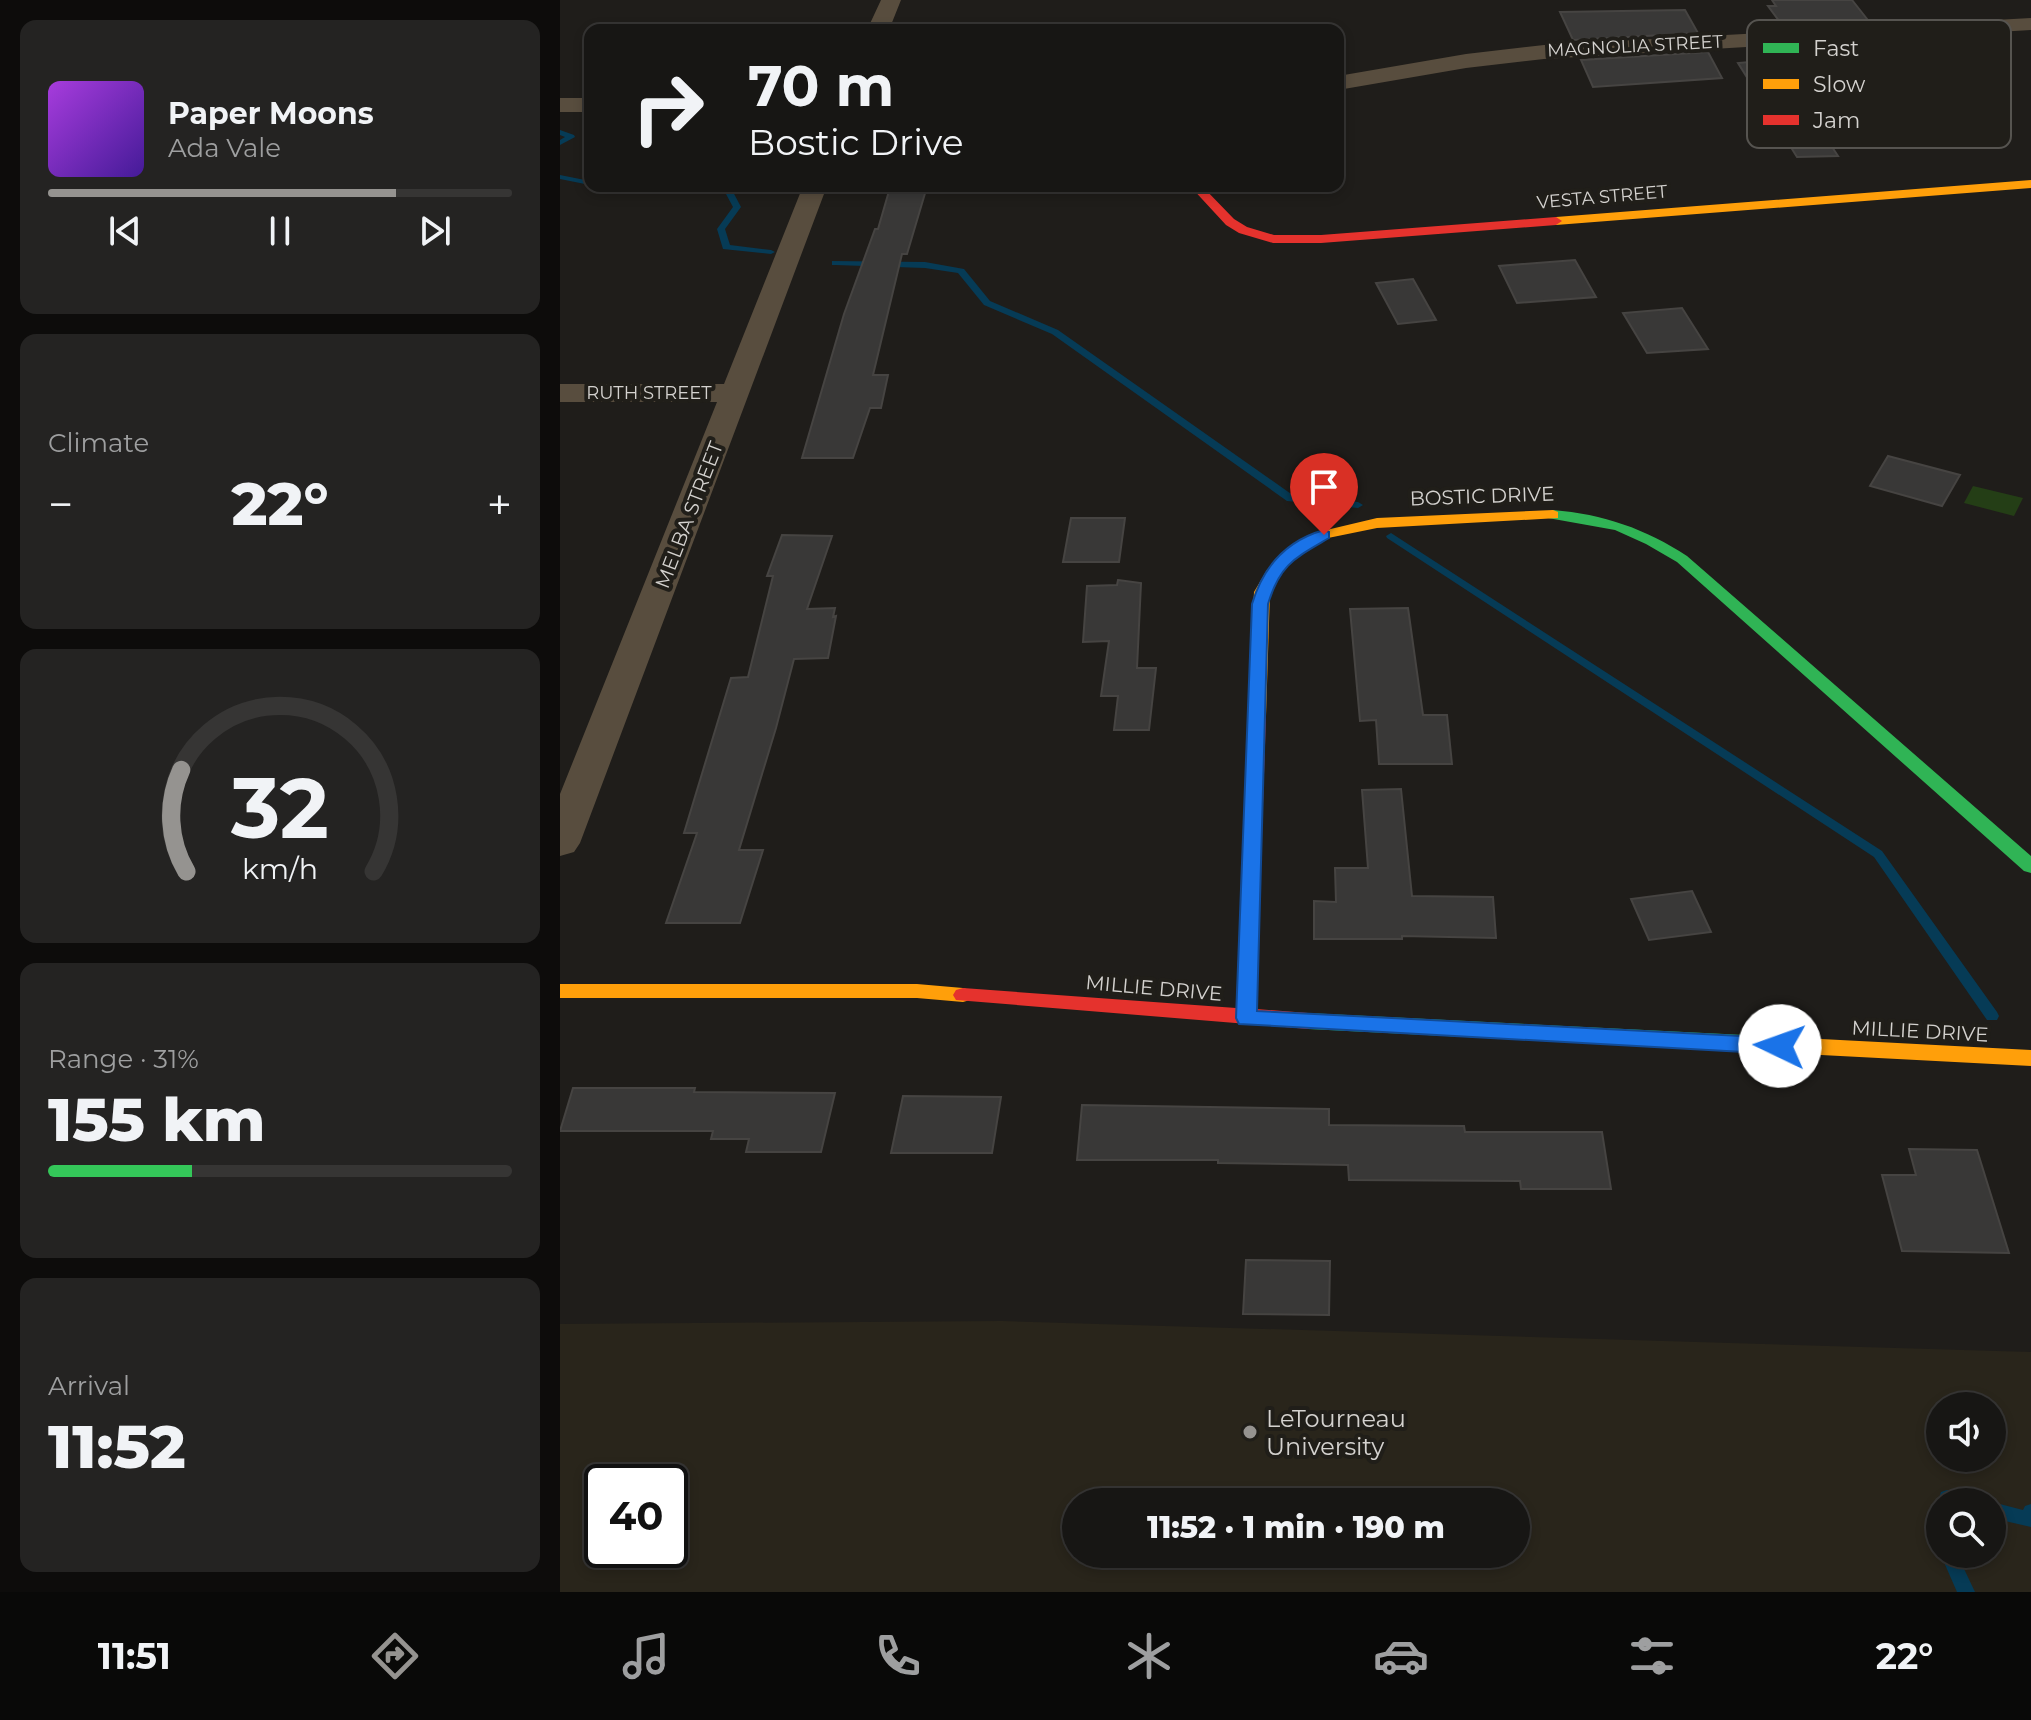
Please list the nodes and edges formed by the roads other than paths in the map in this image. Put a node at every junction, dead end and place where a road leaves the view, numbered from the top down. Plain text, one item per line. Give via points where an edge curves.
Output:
1 (891, 0) edge
2 (881, 24) edge
3 (2031, 24) edge
4 (2011, 25) edge
5 (1747, 40) edge
6 (1344, 82) edge
7 (560, 105) edge
8 (584, 105) edge
9 (2031, 184) edge
10 (813, 192) edge
11 (1202, 192) edge
12 (560, 393) edge
13 (737, 393) junction
14 (560, 843) edge
15 (2031, 866) edge
16 (560, 991) edge
17 (1246, 1018) junction
18 (2031, 1058) edge

1 - 2 street
3 - 4 street, MAGNOLIA STREET
5 - 6 street, MAGNOLIA STREET via 1525,53
7 - 8 street
9 - 11 street, VESTA STREET via 1287,240 1234,225
10 - 13 street, MELBA STREET
12 - 13 street, RUTH STREET
13 - 14 street, MELBA STREET
15 - 17 street, BOSTIC DRIVE via 1705,577 1645,535 1559,515 1369,524 1324,535 1297,549 1273,570 1262,592
16 - 17 street, MILLIE DRIVE via 917,991
17 - 18 street, MILLIE DRIVE

